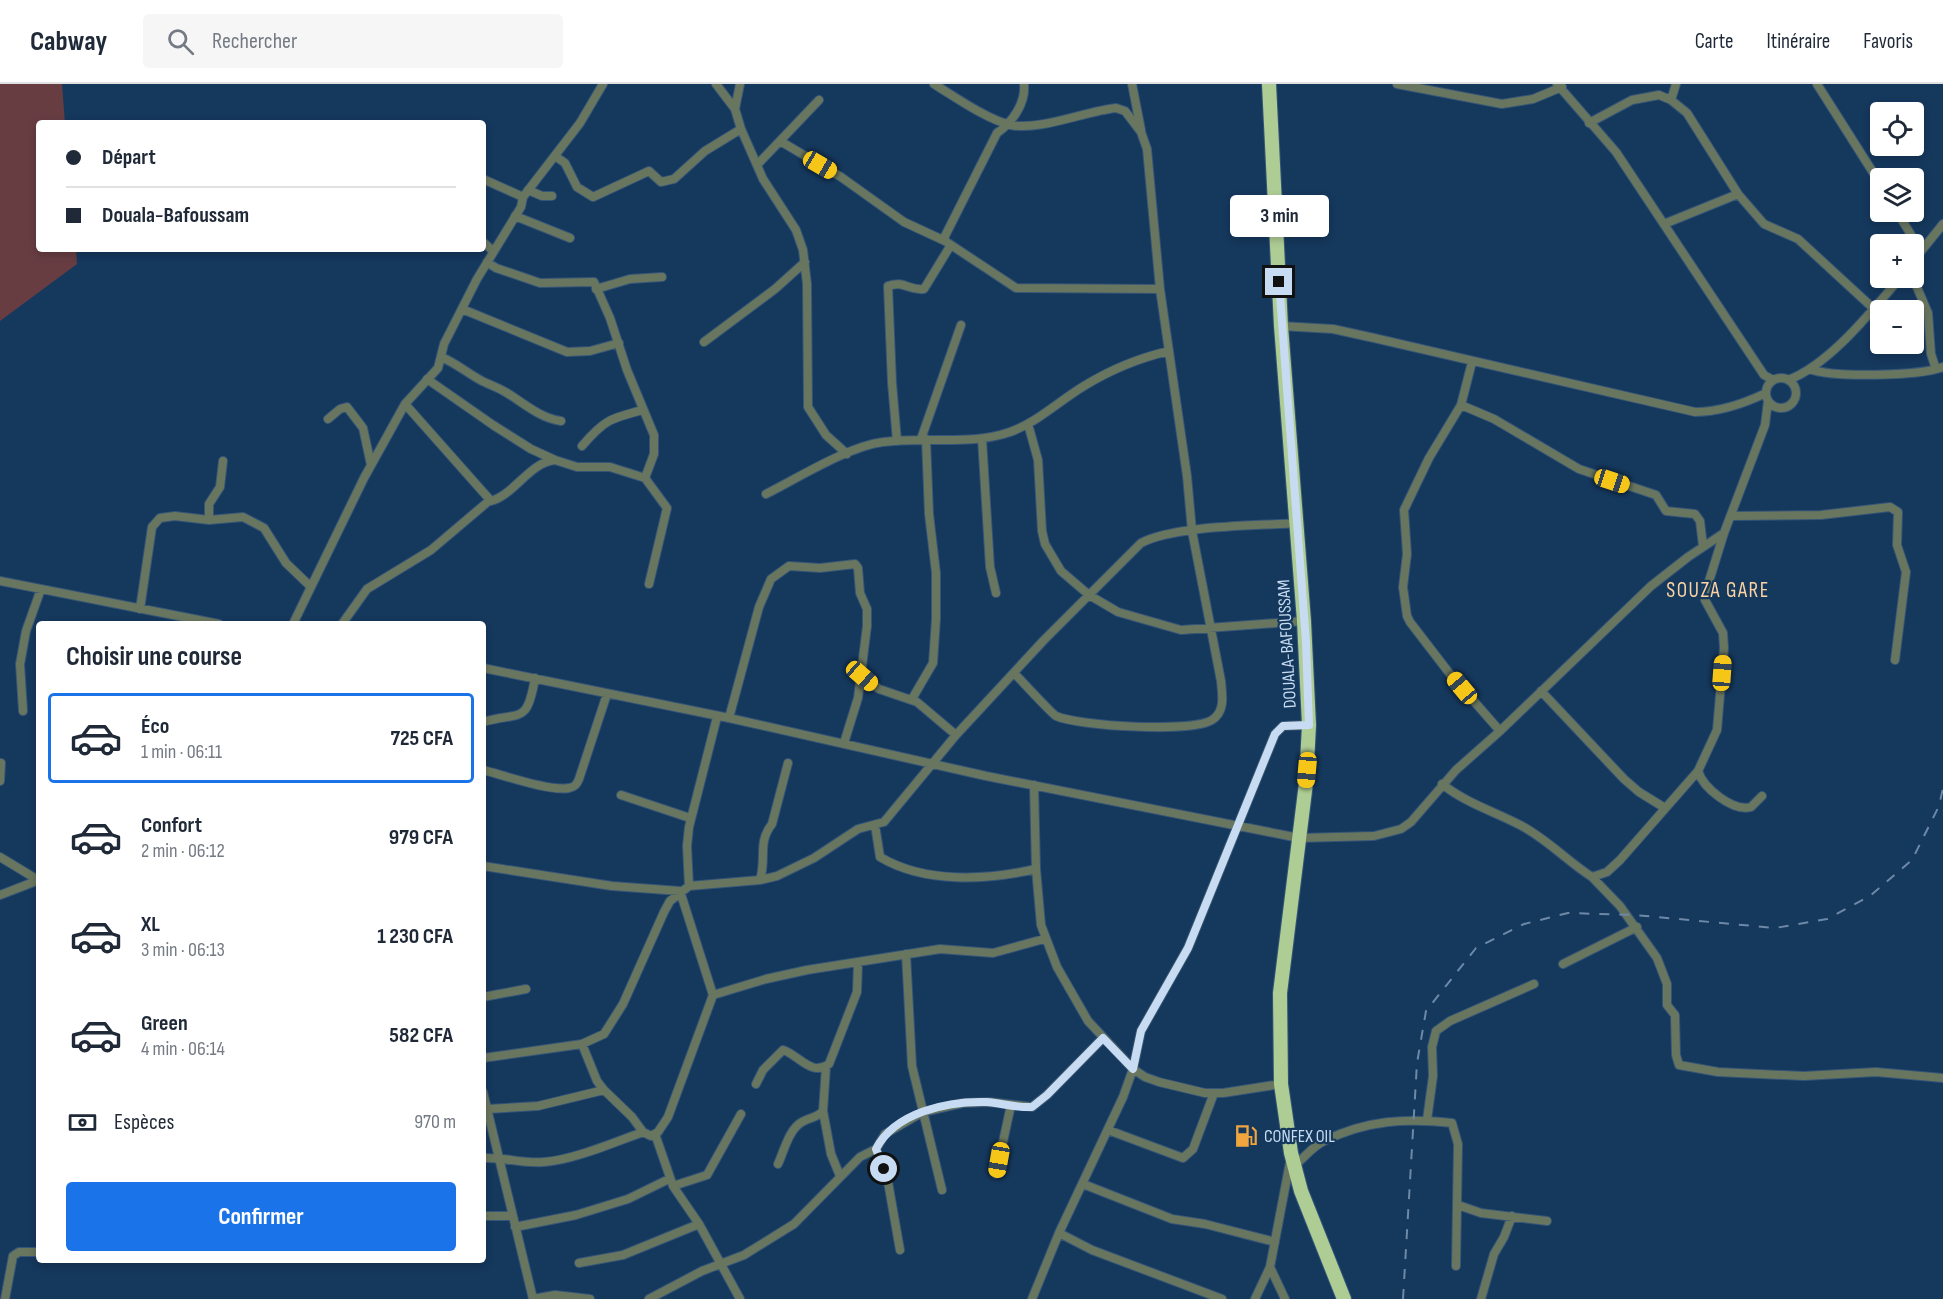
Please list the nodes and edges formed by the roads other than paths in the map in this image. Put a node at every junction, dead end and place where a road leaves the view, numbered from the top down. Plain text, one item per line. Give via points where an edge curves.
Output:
1 (603, 84) edge
2 (716, 84) edge
3 (740, 84) edge
4 (934, 84) edge
5 (1024, 84) edge
6 (1132, 84) edge
7 (1269, 84) edge
8 (1397, 84) edge
9 (1676, 84) edge
10 (1816, 84) edge
11 (1560, 85) edge
12 (819, 100) dead end
13 (1671, 100) junction
14 (735, 109) junction
15 (1589, 123) junction
16 (1010, 124) junction
17 (741, 129) junction
18 (1141, 132) junction
19 (780, 141) junction
20 (555, 156) junction
21 (757, 165) junction
22 (1870, 168) edge
23 (486, 180) edge
24 (526, 193) junction
25 (1738, 194) junction
26 (552, 196) dead end
27 (515, 216) junction
28 (1664, 224) junction
29 (1943, 224) edge
30 (570, 238) dead end
31 (486, 245) edge
32 (947, 245) junction
33 (1924, 247) edge
34 (493, 251) junction
35 (487, 262) junction
36 (805, 262) junction
37 (662, 277) dead end
38 (1892, 288) edge
39 (1917, 288) edge
40 (596, 289) junction
41 (1160, 289) junction
42 (1882, 300) edge
43 (1870, 305) edge
44 (462, 309) junction
45 (1870, 313) edge
46 (961, 325) dead end
47 (1281, 326) junction
48 (704, 342) dead end
49 (619, 344) junction
50 (1168, 351) junction
51 (441, 357) junction
52 (1472, 362) junction
53 (1940, 368) edge
54 (1810, 369) junction
55 (427, 379) junction
56 (1773, 380) junction
57 (1788, 380) junction
58 (1767, 397) junction
59 (405, 404) junction
60 (1461, 405) junction
61 (643, 410) junction
62 (328, 419) dead end
63 (561, 421) dead end
64 (1028, 424) junction
65 (924, 439) junction
66 (982, 439) junction
67 (897, 441) junction
68 (582, 446) dead end
69 (846, 454) junction
70 (555, 460) junction
71 (223, 461) dead end
72 (371, 465) junction
73 (645, 478) junction
74 (766, 494) dead end
75 (490, 500) junction
76 (1731, 516) junction
77 (209, 520) junction
78 (1297, 523) junction
79 (1192, 531) junction
80 (1724, 533) junction
81 (1703, 546) junction
82 (0, 580) edge
83 (649, 584) dead end
84 (310, 586) junction
85 (41, 589) junction
86 (996, 593) dead end
87 (1089, 595) junction
88 (140, 609) junction
89 (188, 621) edge
90 (294, 621) edge
91 (344, 621) edge
92 (1304, 621) junction
93 (1210, 627) junction
94 (1895, 660) dead end
95 (486, 669) edge
96 (1014, 673) junction
97 (862, 676) junction
98 (535, 678) junction
99 (1541, 691) junction
100 (606, 694) junction
101 (912, 699) junction
102 (23, 711) dead end
103 (717, 717) junction
104 (729, 718) junction
105 (486, 722) edge
106 (1309, 725) junction
107 (1500, 731) junction
108 (956, 735) junction
109 (843, 743) junction
110 (1, 763) edge
111 (788, 763) dead end
112 (933, 763) junction
113 (486, 771) edge
114 (1698, 771) junction
115 (0, 781) edge
116 (1442, 784) junction
117 (1034, 785) junction
118 (621, 795) dead end
119 (1762, 796) dead end
120 (1665, 808) junction
121 (690, 818) junction
122 (874, 825) junction
123 (1239, 826) junction
124 (1299, 838) junction
125 (0, 857) edge
126 (486, 866) edge
127 (1036, 869) junction
128 (1592, 877) junction
129 (36, 878) edge
130 (760, 880) junction
131 (36, 881) edge
132 (689, 886) junction
133 (680, 891) junction
134 (0, 895) edge
135 (1637, 927) junction
136 (1044, 939) junction
137 (906, 954) junction
138 (858, 963) junction
139 (1563, 964) dead end
140 (1534, 984) dead end
141 (526, 989) dead end
142 (713, 995) junction
143 (486, 996) edge
144 (1103, 1038) junction
145 (582, 1044) junction
146 (486, 1058) edge
147 (826, 1067) junction
148 (1133, 1069) junction
149 (1943, 1078) edge
150 (1281, 1083) junction
151 (756, 1084) dead end
152 (604, 1090) junction
153 (1214, 1093) junction
154 (1011, 1105) junction
155 (486, 1106) edge
156 (487, 1109) junction
157 (823, 1111) junction
158 (923, 1112) junction
159 (741, 1114) dead end
160 (1427, 1120) junction
161 (1108, 1130) junction
162 (643, 1132) junction
163 (655, 1134) junction
164 (876, 1149) junction
165 (486, 1158) edge
166 (497, 1158) junction
167 (1293, 1159) junction
168 (778, 1164) dead end
169 (996, 1174) dead end
170 (840, 1176) junction
171 (671, 1183) junction
172 (1083, 1184) junction
173 (942, 1190) dead end
174 (1458, 1205) junction
175 (486, 1216) edge
176 (511, 1216) junction
177 (1512, 1216) junction
178 (1547, 1221) dead end
179 (699, 1224) junction
180 (514, 1227) junction
181 (1059, 1233) junction
182 (1275, 1242) junction
183 (900, 1250) dead end
184 (36, 1252) edge
185 (579, 1263) dead end
186 (721, 1265) junction
187 (1456, 1266) dead end
188 (1270, 1267) junction
189 (5, 1299) edge
190 (533, 1299) edge
191 (590, 1299) edge
192 (649, 1299) edge
193 (740, 1299) edge
194 (1032, 1299) edge
195 (1222, 1299) edge
196 (1255, 1299) edge
197 (1285, 1299) edge
198 (1344, 1299) edge
199 (1481, 1299) edge

1 - 20 street
2 - 14 street
3 - 14 street
4 - 16 street
5 - 16 street via 1025,93
6 - 18 street
7 - 47 highway, DOUALA-BAFOUSSAM
8 - 11 street via 1502,104 1533,99
9 - 13 street
10 - 22 street
11 - 15 street
12 - 19 street
13 - 15 street via 1659,95 1632,100
13 - 25 street via 1687,113
14 - 17 street
15 - 28 street via 1616,152
16 - 18 street via 1045,122 1116,108 1125,111
16 - 32 street via 997,133 945,236
17 - 20 street via 705,151 674,179 661,182 649,171 593,197 577,187 565,163
17 - 21 street
18 - 41 street via 1149,169
19 - 21 street
19 - 32 street via 904,222
20 - 24 street
21 - 36 street via 796,231
23 - 24 street
24 - 26 street
24 - 27 street
25 - 28 street
25 - 43 street via 1764,224 1798,239
27 - 30 street
27 - 34 street
28 - 56 street via 1764,375
29 - 33 street
31 - 34 street
32 - 41 street via 1016,288
32 - 67 street via 924,289 898,282 888,286
34 - 35 street
35 - 40 street via 534,282 594,282
35 - 44 street
36 - 48 street
36 - 69 street via 808,407 826,435
37 - 40 street via 630,279
38 - 42 street
39 - 53 street via 1928,313 1931,354
40 - 49 street
41 - 50 street
44 - 49 street via 567,352
44 - 51 street
45 - 54 street
46 - 65 street
47 - 52 street via 1333,330
47 - 78 highway, DOUALA-BAFOUSSAM
49 - 61 street
50 - 64 street via 1095,379
50 - 79 street
51 - 55 street via 438,368
51 - 63 street via 534,411
52 - 58 street via 1695,412
52 - 60 street
53 - 54 street via 1841,374
54 - 57 street
55 - 59 street
55 - 70 street via 493,425
56 - 57 street
56 - 58 street
57 - 58 street via 1795,389 1791,404 1776,407
58 - 76 street via 1765,425
59 - 72 street
59 - 75 street
60 - 81 street via 1494,419 1579,469 1656,495 1666,511 1695,514 1700,521
60 - 107 street via 1404,510 1405,606 1410,622
61 - 68 street via 609,419
61 - 73 street via 655,443
62 - 72 street via 347,407 363,429
64 - 66 street
64 - 87 street via 1038,460 1046,544 1061,571
65 - 66 street
65 - 67 street
65 - 101 street via 937,582 934,652 929,671
66 - 86 street via 990,567
67 - 69 street via 874,443
69 - 74 street
70 - 73 street via 578,466 610,467
70 - 75 street
71 - 77 street via 220,487 209,504
72 - 84 street
73 - 83 street via 667,508
75 - 91 street via 430,550 368,589
76 - 80 street
76 - 94 street via 1821,515 1890,507 1898,512 1897,545 1906,572
77 - 84 street via 243,517 264,528 286,563
77 - 88 street via 175,516 160,518 152,527
78 - 79 street
78 - 92 highway, DOUALA-BAFOUSSAM
79 - 87 street via 1161,535 1141,543
79 - 93 street
80 - 81 street
80 - 114 street via 1705,594 1724,639 1719,714 1714,740
81 - 99 street via 1651,586
82 - 85 street
84 - 90 street
85 - 88 street
85 - 102 street via 26,631 20,664
87 - 93 street via 1118,612 1168,628
87 - 96 street
88 - 89 street
92 - 93 street
92 - 106 highway, DOUALA-BAFOUSSAM
93 - 96 street via 1223,699 1219,714 1202,724 1109,724 1056,716
95 - 98 street
96 - 108 street
97 - 101 street via 879,689
97 - 104 street via 867,609 860,593 858,568 848,563 820,568 789,567 771,579 759,607
97 - 109 street
98 - 100 street
98 - 105 street via 525,711
99 - 107 street
99 - 120 street via 1624,779
100 - 103 street
100 - 113 street via 575,786 552,787
101 - 108 street
103 - 104 street
103 - 121 street
104 - 109 street
106 - 123 street via 1288,725 1277,731
106 - 124 highway, DOUALA-BAFOUSSAM
107 - 116 street
108 - 112 street
109 - 112 street
110 - 115 street
111 - 130 street via 772,824 761,849 765,864
112 - 117 street
112 - 122 street via 888,818
114 - 119 street via 1705,784 1735,807 1751,807
114 - 120 street
116 - 124 street via 1420,813 1401,829 1367,837
116 - 128 street via 1469,803 1520,824
117 - 123 street
117 - 127 street
118 - 121 street
120 - 128 street via 1620,860 1607,872
121 - 132 street
122 - 127 street via 880,857 920,872 989,877
122 - 130 street via 858,829 792,870
123 - 124 street
123 - 148 street via 1188,948 1141,1031
124 - 150 highway, DOUALA-BAFOUSSAM via 1280,993
125 - 129 street
126 - 133 street via 612,886
127 - 136 street
128 - 135 street
130 - 132 street
131 - 134 street
132 - 133 street
133 - 142 street
133 - 145 street via 664,912 614,1022 604,1034
135 - 139 street
135 - 149 street via 1665,975 1667,1005 1675,1015 1679,1065 1718,1072 1804,1076 1876,1072
136 - 137 street via 993,953 954,948
136 - 144 street via 1079,1009
137 - 138 street
137 - 158 street via 910,1048
138 - 142 street via 788,974
138 - 147 street via 855,999
140 - 160 street via 1436,1031
141 - 143 street
142 - 163 street via 673,1105
144 - 148 street
144 - 154 street via 1035,1106
145 - 146 street
145 - 152 street
147 - 151 street via 813,1068 783,1050 763,1070
147 - 157 street
148 - 153 street via 1159,1082
148 - 161 street
150 - 153 street
150 - 167 highway, DOUALA-BAFOUSSAM
152 - 156 street via 538,1106
152 - 162 street
153 - 161 street via 1193,1149 1183,1158
154 - 158 street via 963,1102
154 - 169 street
155 - 156 street
156 - 166 street
157 - 168 street via 799,1124
157 - 170 street via 831,1154
158 - 164 street via 885,1134
158 - 173 street
159 - 171 street via 707,1175
160 - 167 street via 1383,1121 1322,1142
160 - 174 street via 1452,1123 1458,1144
161 - 172 street
162 - 163 street
162 - 166 street via 547,1162
163 - 171 street
164 - 170 street
164 - 183 street via 888,1182
165 - 166 street
166 - 176 street
167 - 182 street
167 - 198 highway, DOUALA-BAFOUSSAM via 1306,1208
170 - 186 street via 794,1224
171 - 179 street
171 - 180 street via 576,1215
172 - 181 street
172 - 182 street via 1172,1219
174 - 177 street via 1481,1213
174 - 187 street
175 - 176 street
176 - 180 street
177 - 178 street
177 - 199 street via 1494,1254
179 - 185 street via 623,1255
179 - 186 street
180 - 190 street
181 - 194 street
181 - 195 street via 1102,1254
182 - 188 street
184 - 189 street via 13,1256
186 - 192 street
186 - 193 street
188 - 196 street
188 - 197 street
190 - 191 street

